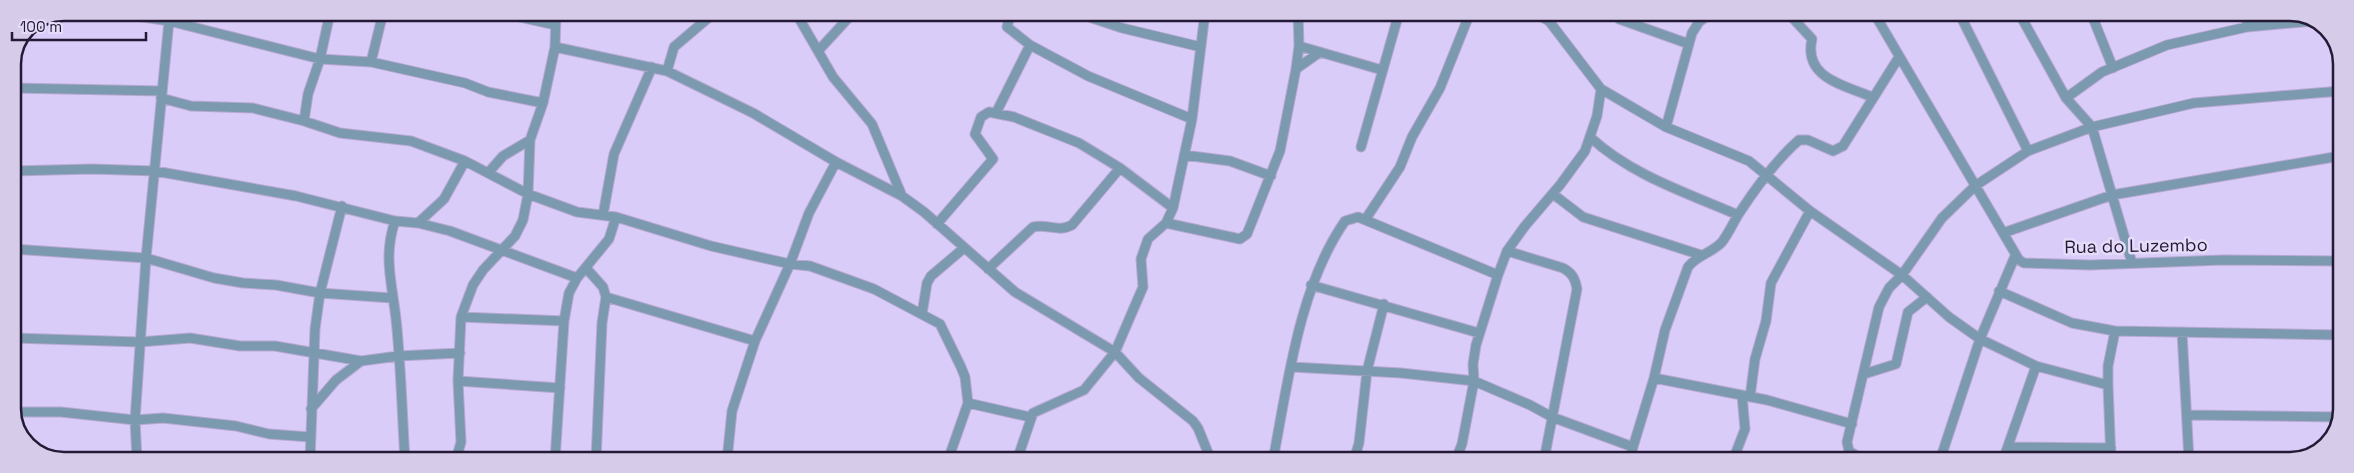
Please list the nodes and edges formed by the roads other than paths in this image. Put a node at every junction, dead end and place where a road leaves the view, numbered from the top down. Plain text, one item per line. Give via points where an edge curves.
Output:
1 (170, 21) edge
2 (185, 21) edge
3 (328, 21) edge
4 (381, 21) edge
5 (537, 21) edge
6 (555, 21) edge
7 (705, 21) edge
8 (801, 21) edge
9 (845, 21) edge
10 (1009, 21) edge
11 (1101, 21) edge
12 (1204, 21) edge
13 (1298, 21) edge
14 (1397, 21) edge
15 (1467, 21) edge
16 (1555, 21) edge
17 (1625, 21) edge
18 (1702, 21) edge
19 (1795, 21) edge
20 (1879, 21) edge
21 (1963, 21) edge
22 (2023, 21) edge
23 (2094, 21) edge
24 (2247, 21) edge
25 (2299, 22) edge
26 (555, 25) junction
27 (2247, 27) junction
28 (1689, 44) junction
29 (1030, 45) junction
30 (1299, 46) junction
31 (555, 47) junction
32 (1201, 47) junction
33 (818, 50) junction
34 (1320, 52) junction
35 (1900, 57) junction
36 (320, 59) junction
37 (371, 62) junction
38 (652, 68) junction
39 (2113, 68) junction
40 (1296, 69) junction
41 (1382, 70) junction
42 (666, 71) junction
43 (21, 88) edge
44 (1601, 89) junction
45 (2333, 91) edge
46 (161, 95) junction
47 (1872, 97) junction
48 (2066, 98) junction
49 (543, 103) junction
50 (996, 113) junction
51 (1192, 119) junction
52 (304, 120) junction
53 (1666, 127) junction
54 (2092, 127) junction
55 (1590, 137) junction
56 (530, 140) junction
57 (1361, 147) dead end
58 (2028, 150) junction
59 (1184, 155) junction
60 (2333, 157) edge
61 (465, 161) junction
62 (836, 162) junction
63 (1120, 168) junction
64 (21, 171) edge
65 (155, 172) junction
66 (488, 173) junction
67 (1768, 174) junction
68 (1271, 176) junction
69 (1975, 186) junction
70 (528, 194) junction
71 (1553, 194) junction
72 (2112, 195) junction
73 (902, 196) junction
74 (342, 206) junction
75 (1173, 208) junction
76 (1810, 211) junction
77 (603, 215) junction
78 (1738, 215) junction
79 (616, 217) junction
80 (1365, 220) junction
81 (395, 221) junction
82 (418, 223) junction
83 (1166, 223) junction
84 (937, 224) junction
85 (2003, 233) junction
86 (964, 248) junction
87 (21, 250) edge
88 (503, 250) junction
89 (1507, 251) junction
90 (1701, 255) junction
91 (2015, 256) junction
92 (146, 258) junction
93 (2333, 261) edge
94 (2132, 263) junction
95 (790, 264) junction
96 (586, 268) junction
97 (988, 269) junction
98 (1498, 275) junction
99 (1902, 275) junction
100 (577, 278) junction
101 (1311, 285) junction
102 (1999, 291) junction
103 (320, 292) junction
104 (606, 297) junction
105 (1927, 297) junction
106 (392, 298) junction
107 (1384, 304) junction
108 (922, 314) junction
109 (461, 318) junction
110 (564, 321) junction
111 (2115, 331) junction
112 (2182, 332) junction
113 (1479, 333) junction
114 (2333, 334) edge
115 (21, 338) edge
116 (1980, 339) junction
117 (755, 340) junction
118 (140, 342) junction
119 (1115, 352) junction
120 (313, 353) junction
121 (460, 353) junction
122 (398, 356) junction
123 (361, 361) junction
124 (2036, 366) junction
125 (1292, 367) junction
126 (1366, 371) junction
127 (1864, 374) junction
128 (1654, 378) junction
129 (458, 381) junction
130 (1474, 381) junction
131 (2108, 385) junction
132 (560, 388) junction
133 (1746, 396) junction
134 (968, 403) junction
135 (311, 410) junction
136 (21, 412) edge
137 (2188, 415) junction
138 (1030, 417) junction
139 (1552, 417) junction
140 (2332, 417) edge
141 (135, 420) junction
142 (1852, 424) junction
143 (310, 437) junction
144 (1633, 447) junction
145 (2008, 447) junction
146 (2111, 448) junction
147 (137, 452) edge
148 (310, 452) edge
149 (404, 452) edge
150 (458, 452) edge
151 (556, 452) edge
152 (596, 452) edge
153 (727, 452) edge
154 (951, 452) edge
155 (1019, 452) edge
156 (1208, 452) edge
157 (1275, 452) edge
158 (1356, 452) edge
159 (1459, 452) edge
160 (1545, 452) edge
161 (1632, 452) edge
162 (1736, 452) edge
163 (1850, 452) edge
164 (1943, 452) edge
165 (2006, 452) edge
166 (2111, 452) edge
167 (2189, 452) edge

1 - 46 street
2 - 36 street
3 - 36 street
4 - 37 street
5 - 26 street
6 - 26 street
7 - 42 street via 674,48
8 - 33 street
9 - 33 street
10 - 29 street via 1007,27
11 - 32 street
12 - 32 street
13 - 30 street
14 - 41 street
15 - 80 street via 1440,88 1412,137 1400,167
16 - 44 street
17 - 28 street
18 - 28 street via 1696,27
19 - 47 street via 1812,39 1811,62 1826,78
20 - 35 street
21 - 58 street
22 - 48 street
23 - 39 street
24 - 27 street
25 - 27 street
26 - 31 street
27 - 39 street via 2168,45
28 - 53 street
29 - 50 street
29 - 51 street via 1088,76
30 - 34 street
30 - 40 street
31 - 38 street
31 - 49 street
32 - 51 street
33 - 73 street via 833,77 872,124
34 - 40 street
34 - 41 street
35 - 47 street
35 - 69 street
36 - 37 street
36 - 52 street via 308,94
37 - 49 street
38 - 42 street
38 - 77 street via 614,154
39 - 48 street via 2102,72
40 - 68 street via 1280,151
41 - 57 street
42 - 62 street via 766,121
43 - 46 street
44 - 53 street
44 - 55 street
45 - 54 street via 2194,103
46 - 52 street via 191,106 253,108
46 - 65 street
47 - 67 street via 1838,150 1799,140 1780,157
48 - 54 street
49 - 56 street
50 - 63 street via 1067,138
50 - 84 street via 986,113 981,117 975,130 975,138 993,156 992,161
51 - 59 street
52 - 61 street via 346,134 411,141
53 - 67 street via 1749,161
54 - 58 street
54 - 72 street
55 - 71 street
55 - 78 street via 1608,154 1631,168
56 - 66 street via 503,156
56 - 70 street
58 - 69 street
59 - 68 street via 1230,161
59 - 75 street
60 - 72 street
61 - 66 street
61 - 82 street via 440,205
62 - 73 street
62 - 95 street via 809,213
63 - 75 street
63 - 97 street via 1072,225 1061,230 1033,226
64 - 65 street
65 - 74 street
65 - 92 street
66 - 70 street
67 - 76 street
67 - 78 street
68 - 83 street via 1245,237 1240,239
69 - 85 street
69 - 99 street via 1942,218
70 - 77 street via 577,212
70 - 88 street via 520,228
71 - 89 street
71 - 90 street via 1583,217
72 - 85 street
72 - 94 street
73 - 84 street
74 - 81 street
74 - 103 street
75 - 83 street
76 - 99 street
76 - 133 street via 1771,283 1766,321
77 - 79 street
78 - 90 street via 1723,241
79 - 95 street via 711,246
79 - 96 street via 609,239
80 - 98 street
80 - 101 street via 1358,217 1344,221
81 - 82 street
81 - 106 street via 388,255
82 - 88 street
83 - 119 street via 1148,239 1142,259 1143,286
84 - 86 street
85 - 91 street
86 - 97 street
86 - 108 street via 927,282
87 - 92 street
88 - 100 street
88 - 109 street via 473,285
89 - 98 street
89 - 139 street via 1563,268 1575,279 1577,289
90 - 128 street via 1688,267 1665,330
91 - 94 street, Rua do Luzembo via 2024,263
91 - 102 street
92 - 103 street via 214,278
92 - 118 street
93 - 94 street, Rua do Luzembo
95 - 108 street via 810,266 874,289
95 - 117 street
96 - 100 street
96 - 104 street
97 - 119 street via 1015,292
98 - 113 street
99 - 105 street
99 - 127 street via 1889,288 1879,308
100 - 110 street via 569,293
101 - 107 street
101 - 125 street
102 - 111 street via 2072,323
102 - 116 street
103 - 106 street
103 - 120 street
104 - 117 street
104 - 152 street
105 - 116 street
105 - 127 street via 1908,312 1896,364
106 - 122 street
107 - 113 street
107 - 126 street
108 - 134 street via 940,324 946,332 965,377
109 - 110 street
109 - 121 street
110 - 132 street
111 - 112 street
111 - 131 street
112 - 114 street
112 - 137 street
113 - 130 street via 1473,364
115 - 118 street
116 - 124 street
116 - 164 street
117 - 153 street via 732,411
118 - 120 street via 190,338
118 - 141 street
119 - 138 street via 1084,390 1044,407
119 - 156 street via 1139,378 1193,421
120 - 123 street
120 - 135 street
121 - 122 street
121 - 129 street
122 - 123 street
122 - 149 street
123 - 135 street via 336,380
124 - 131 street
124 - 145 street
125 - 126 street
125 - 157 street
126 - 130 street
126 - 158 street
127 - 142 street
128 - 133 street
128 - 144 street
129 - 132 street
129 - 150 street via 461,442
130 - 139 street
130 - 159 street
131 - 146 street
132 - 151 street
133 - 142 street
133 - 162 street via 1745,429
134 - 138 street
134 - 154 street
135 - 143 street
136 - 141 street via 61,412
137 - 140 street
137 - 167 street
138 - 155 street
139 - 144 street
139 - 160 street
141 - 143 street via 171,419
141 - 147 street
142 - 163 street via 1847,442
143 - 148 street
144 - 161 street
145 - 146 street
145 - 165 street
146 - 166 street

